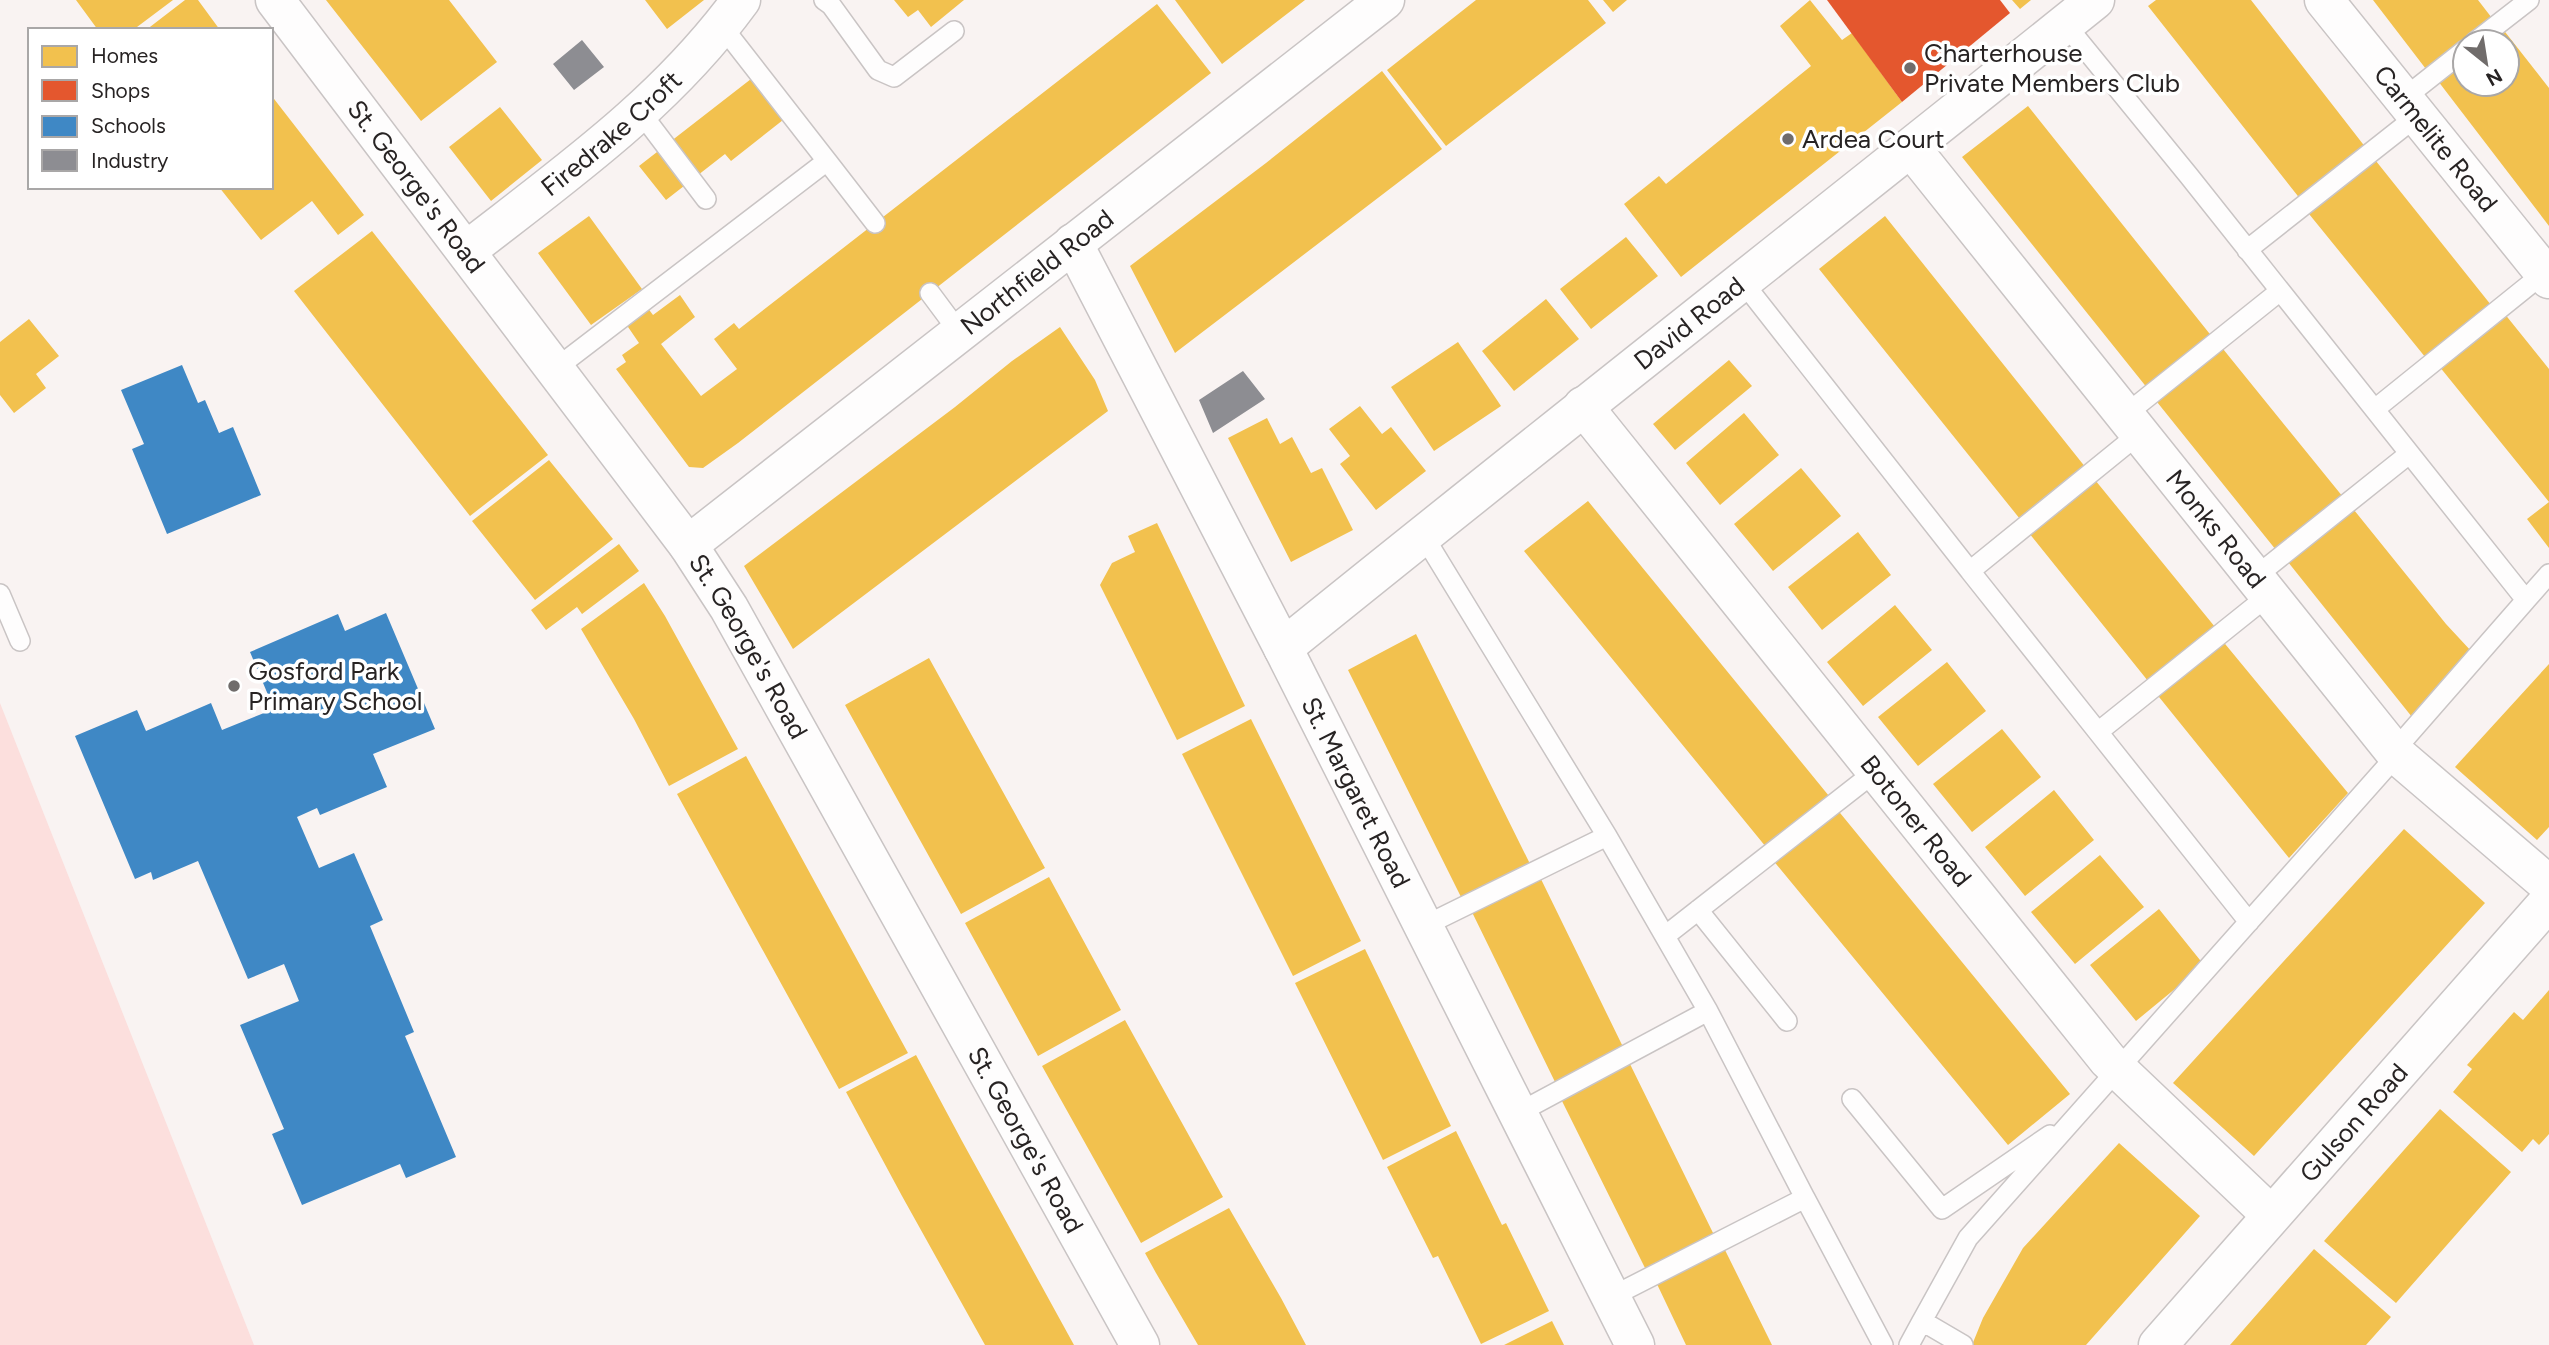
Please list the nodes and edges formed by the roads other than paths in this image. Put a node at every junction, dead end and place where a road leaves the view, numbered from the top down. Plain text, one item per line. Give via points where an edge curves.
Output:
1 (275, 0) edge
2 (824, 0) edge
3 (1385, 0) edge
4 (2095, 0) edge
5 (2324, 0) edge
6 (2529, 0) edge
7 (731, 12) edge
8 (2065, 24) junction
9 (2493, 28) edge
10 (954, 31) dead end
11 (2451, 65) edge
12 (2410, 107) junction
13 (641, 113) junction
14 (1911, 148) junction
15 (828, 161) junction
16 (706, 199) dead end
17 (875, 223) dead end
18 (1073, 243) junction
19 (2247, 250) junction
20 (466, 251) junction
21 (2544, 264) edge
22 (1742, 281) junction
23 (2280, 291) junction
24 (930, 293) dead end
25 (960, 332) junction
26 (555, 369) junction
27 (1583, 406) junction
28 (2375, 409) junction
29 (2132, 424) junction
30 (2409, 454) junction
31 (1423, 535) junction
32 (688, 545) junction
33 (1970, 570) junction
34 (2549, 574) edge
35 (2262, 586) junction
36 (0, 594) edge
37 (2526, 600) junction
38 (20, 641) dead end
39 (1283, 648) junction
40 (2098, 732) junction
41 (2395, 753) junction
42 (1876, 771) junction
43 (1607, 836) junction
44 (2549, 885) edge
45 (2549, 901) edge
46 (1698, 910) junction
47 (2249, 922) junction
48 (1424, 926) junction
49 (1665, 936) junction
50 (1708, 1011) junction
51 (1787, 1021) dead end
52 (2118, 1069) junction
53 (1852, 1099) dead end
54 (1518, 1113) junction
55 (2074, 1118) junction
56 (1805, 1198) junction
57 (2271, 1215) junction
58 (1611, 1297) junction
59 (1922, 1321) junction
60 (1140, 1345) edge
61 (1635, 1345) edge
62 (1883, 1345) edge
63 (1909, 1345) edge
64 (1963, 1345) edge
65 (2158, 1345) edge

1 - 20 street, St. George's Road
2 - 10 lane via 878,70 894,77
3 - 18 street, Northfield Road
4 - 8 street, David Road
5 - 12 street, Carmelite Road
6 - 9 lane
7 - 13 street, Firedrake Croft
7 - 15 lane
8 - 14 street, David Road
8 - 19 lane
11 - 12 lane
12 - 19 lane
12 - 21 street, Carmelite Road
13 - 16 lane
13 - 20 street, Firedrake Croft
14 - 22 street, David Road
14 - 29 street, Monks Road
15 - 17 lane
15 - 26 lane
18 - 25 street, Northfield Road
18 - 39 street, St. Margaret Road
19 - 23 lane
20 - 26 street, St. George's Road
21 - 28 lane
22 - 27 street, David Road
22 - 33 lane
23 - 28 lane
23 - 29 lane
24 - 25 lane
25 - 32 street, Northfield Road
26 - 32 street, St. George's Road
27 - 31 street, David Road
27 - 42 street, Botoner Road
28 - 30 lane
29 - 33 lane
29 - 35 street, Monks Road
30 - 35 lane
30 - 37 lane
31 - 39 street, David Road
31 - 43 lane
32 - 60 street, St. George's Road via 729,608
33 - 40 lane
34 - 37 lane
35 - 40 lane
35 - 41 street, Monks Road
36 - 38 lane
37 - 41 lane
39 - 48 street, St. Margaret Road
40 - 47 lane
41 - 44 street, Monks Road
41 - 47 lane
42 - 46 lane
42 - 52 street, Botoner Road
43 - 48 lane
43 - 49 lane
45 - 57 street, Gulson Road
46 - 49 lane
46 - 51 lane
47 - 52 lane
48 - 54 street, St. Margaret Road
49 - 50 lane
50 - 54 lane
50 - 56 lane
52 - 55 lane
52 - 57 street, Botoner Road
53 - 55 lane via 1942,1209
54 - 58 street, St. Margaret Road
55 - 59 lane via 1968,1238
56 - 58 lane
56 - 62 lane
57 - 65 street, Gulson Road
58 - 61 street, St. Margaret Road
59 - 63 lane
59 - 64 lane

